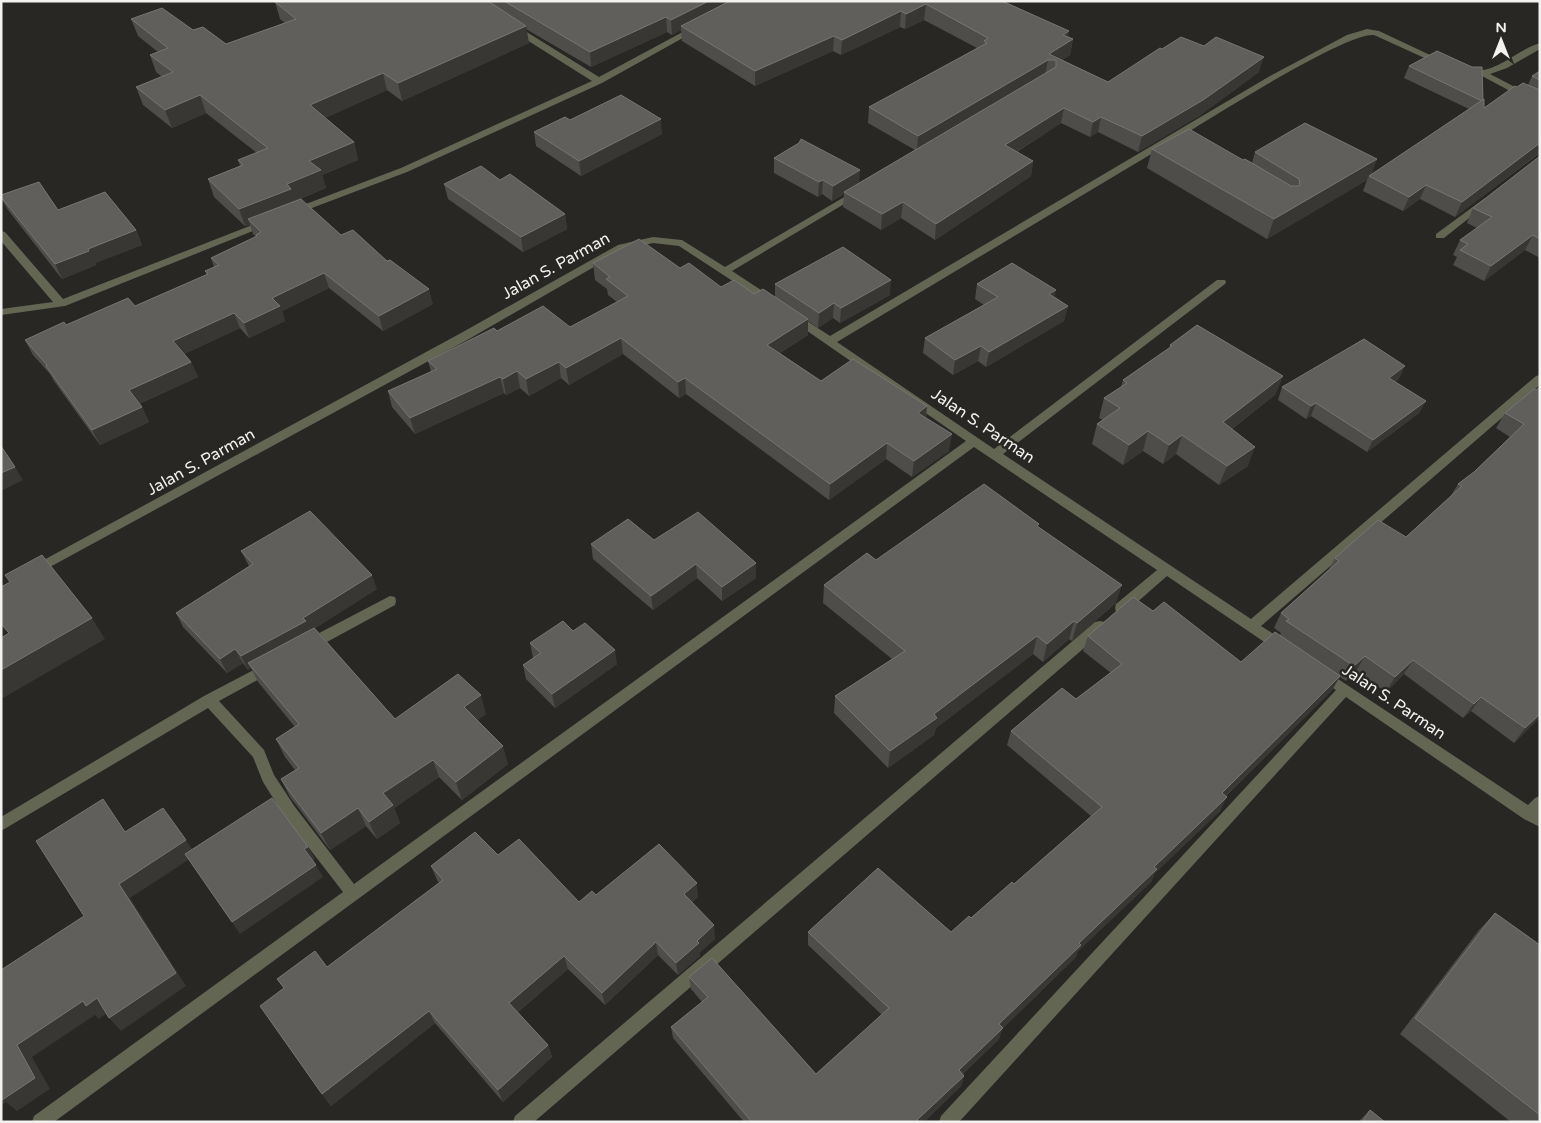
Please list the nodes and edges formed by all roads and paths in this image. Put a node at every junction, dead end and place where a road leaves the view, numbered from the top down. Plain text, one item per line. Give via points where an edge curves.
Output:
1 (503, 21) edge
2 (703, 25) edge
3 (1540, 46) edge
4 (1484, 75) junction
5 (599, 81) junction
6 (1540, 104) edge
7 (870, 185) edge
8 (1494, 194) edge
9 (1, 234) edge
10 (1440, 236) dead end
11 (725, 271) junction
12 (1221, 282) dead end
13 (61, 304) junction
14 (1, 312) edge
15 (830, 341) junction
16 (1540, 379) edge
17 (974, 441) junction
18 (995, 454) junction
19 (1167, 569) junction
20 (19, 579) edge
21 (390, 601) dead end
22 (1252, 626) junction
23 (1291, 652) edge
24 (295, 653) edge
25 (278, 662) edge
26 (1314, 668) edge
27 (1345, 689) junction
28 (209, 700) junction
29 (1540, 802) edge
30 (1535, 818) edge
31 (1, 825) edge
32 (353, 894) junction
33 (40, 1122) edge
34 (521, 1122) edge
35 (947, 1122) edge

1 - 5 street
2 - 5 street
3 - 4 street
4 - 6 street
4 - 15 street via 1471,75 1376,33 1350,37 1274,78 1183,138
5 - 13 street via 404,170
7 - 11 street
8 - 10 street
9 - 13 street
11 - 15 street, Jalan S. Parman
11 - 20 street, Jalan S. Parman via 682,243 653,240 622,247
12 - 18 street
13 - 14 street
15 - 17 street, Jalan S. Parman
16 - 22 street
17 - 18 street, Jalan S. Parman
17 - 32 street
18 - 19 street, Jalan S. Parman
19 - 22 street, Jalan S. Parman
19 - 34 street
21 - 24 street
22 - 23 street, Jalan S. Parman
25 - 28 street
26 - 27 street, Jalan S. Parman
27 - 30 street, Jalan S. Parman
27 - 35 street
28 - 31 street
28 - 32 street via 259,754 268,778 290,812
29 - 30 street
32 - 33 street

